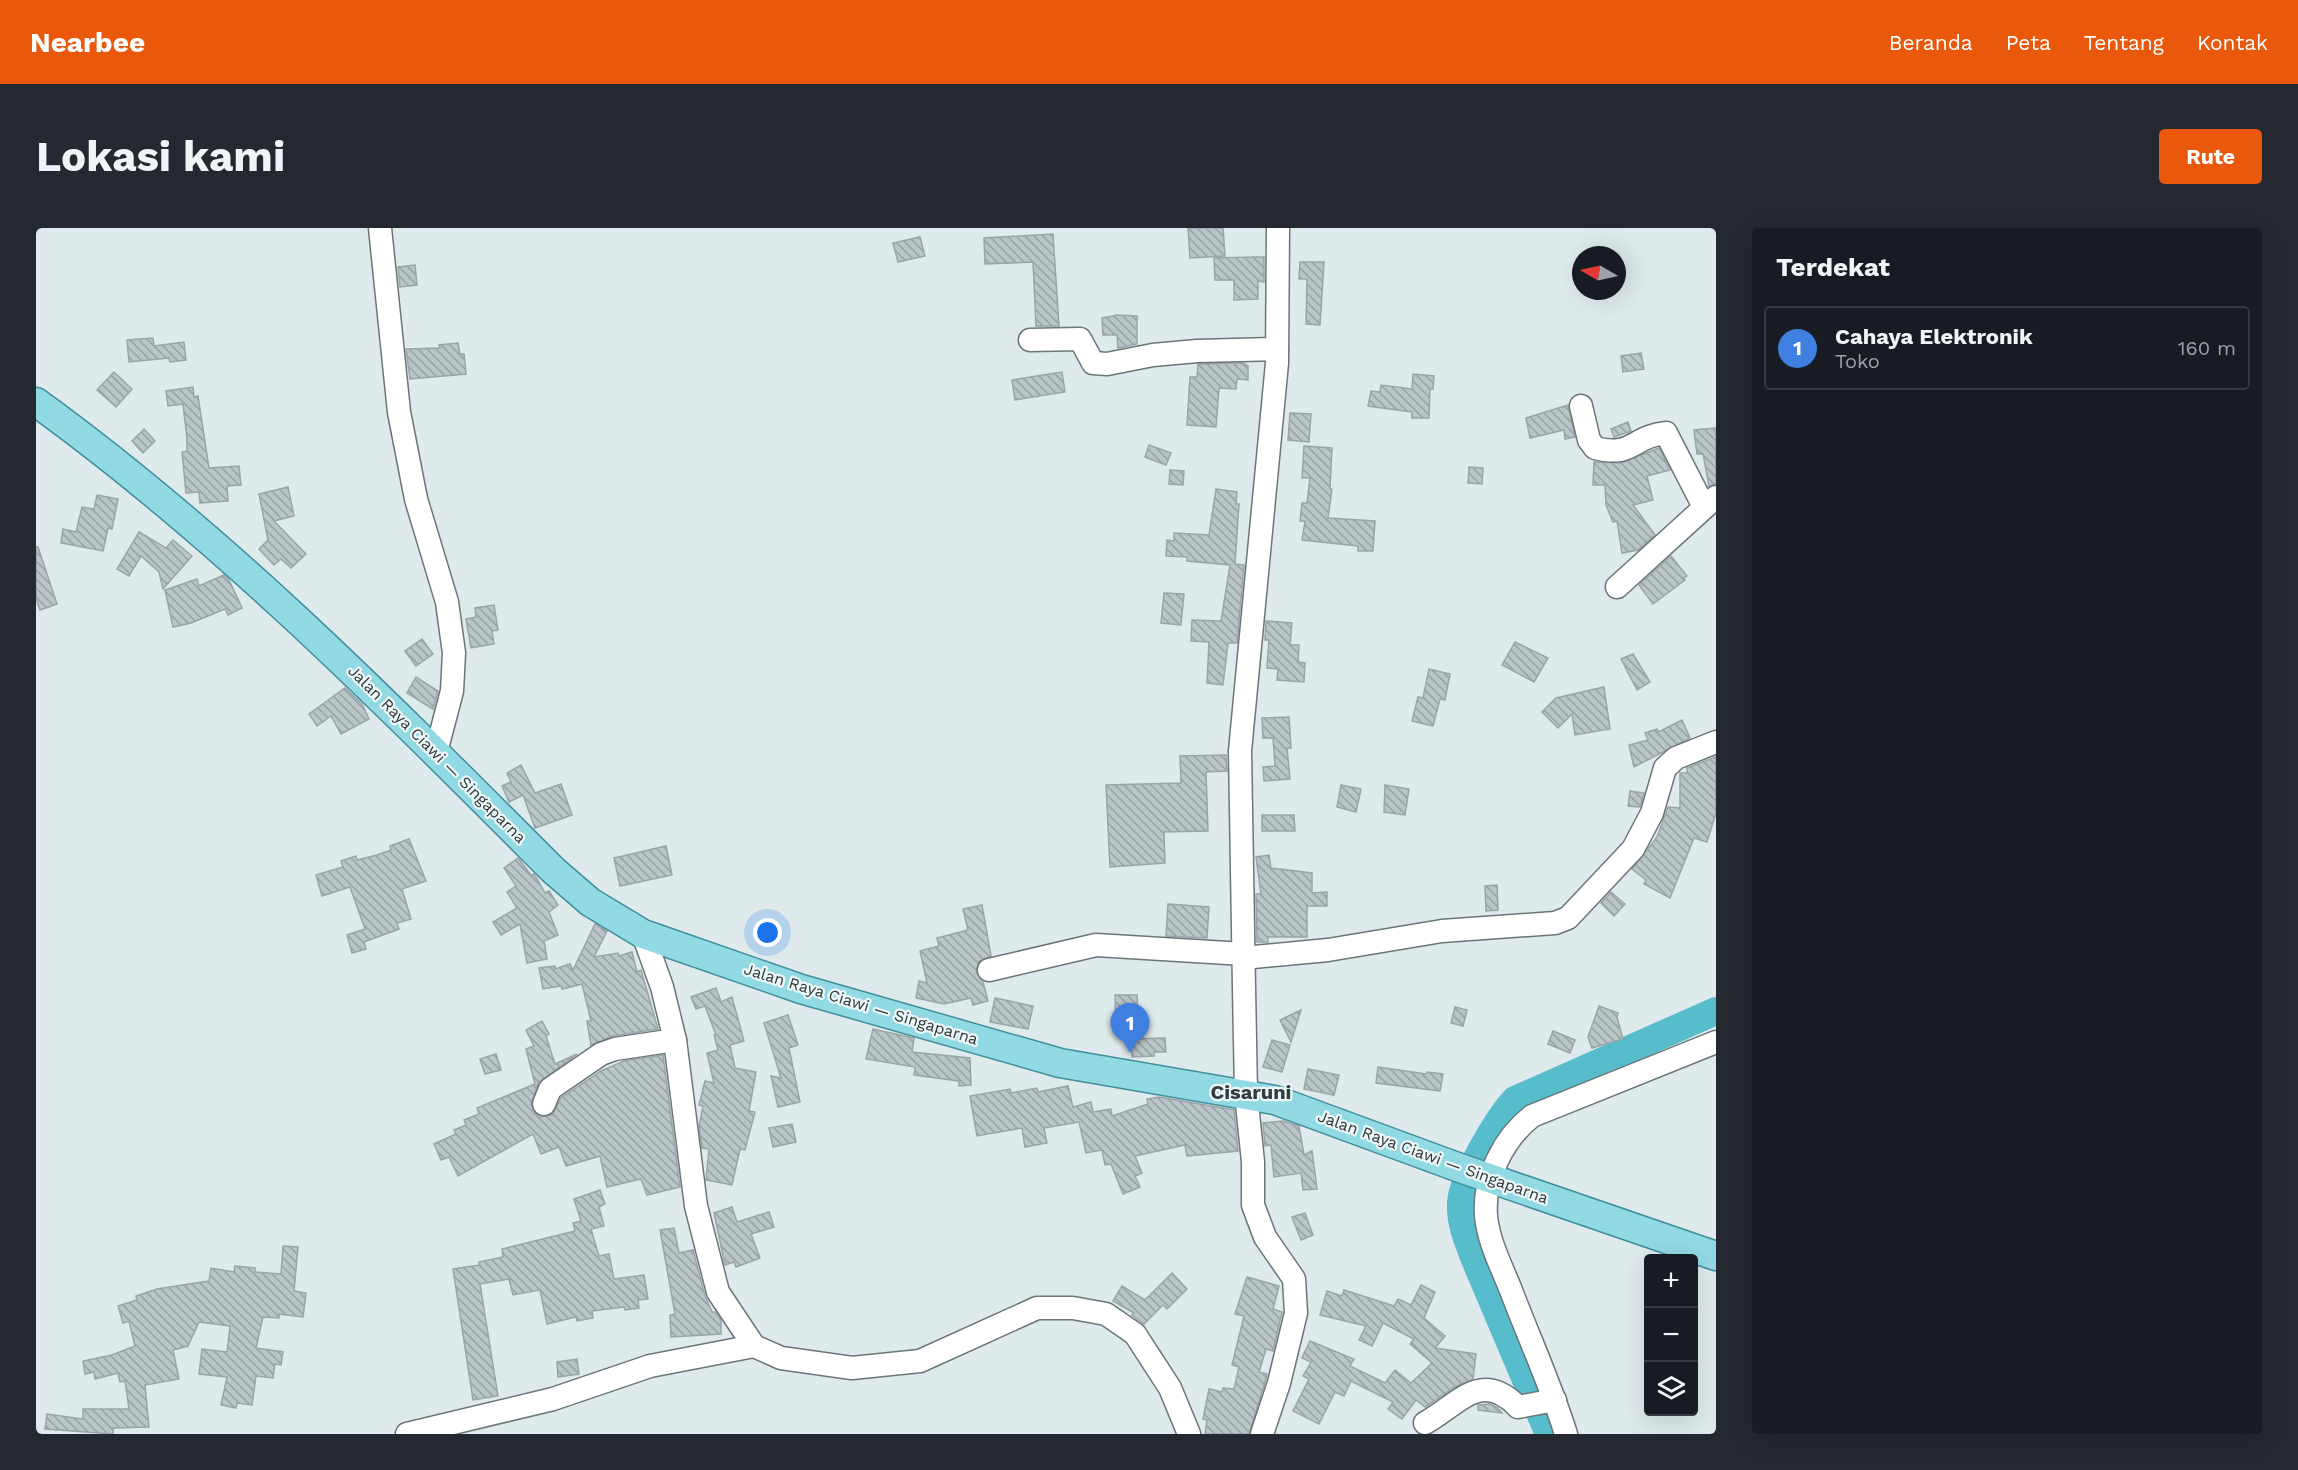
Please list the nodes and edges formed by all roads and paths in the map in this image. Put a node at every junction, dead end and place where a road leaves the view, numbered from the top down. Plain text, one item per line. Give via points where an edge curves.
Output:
1 (380, 228) edge
2 (1278, 228) edge
3 (1030, 340) dead end
4 (1277, 349) junction
5 (36, 402) edge
6 (1581, 406) dead end
7 (1710, 502) edge
8 (1617, 587) dead end
9 (1716, 742) edge
10 (436, 752) junction
11 (643, 934) junction
12 (1243, 956) junction
13 (989, 970) dead end
14 (675, 1040) junction
15 (1716, 1042) edge
16 (1245, 1094) junction
17 (544, 1104) dead end
18 (1477, 1173) junction
19 (1716, 1256) edge
20 (754, 1346) junction
21 (1540, 1403) junction
22 (1425, 1423) dead end
23 (407, 1434) edge
24 (1189, 1434) edge
25 (1262, 1434) edge
26 (1566, 1434) edge

1 - 10 street via 399,412 416,500 447,602 453,653 452,691
2 - 4 street
3 - 4 street via 1080,339 1093,363 1107,364 1153,355
4 - 12 street via 1273,426 1240,751
5 - 10 main road, Jalan Raya Ciawi — Singaparna via 208,541 342,660
6 - 7 street via 1589,440 1595,448 1624,452 1646,438 1666,434
7 - 8 street
9 - 12 street via 1676,758 1665,768 1652,813 1632,849 1568,918 1555,923 1442,931 1328,950
10 - 11 main road, Jalan Raya Ciawi — Singaparna via 553,870 590,902
11 - 14 street
11 - 16 main road, Jalan Raya Ciawi — Singaparna via 801,989 1060,1063
12 - 13 street via 1096,945
12 - 16 street
14 - 17 street via 601,1054 550,1089
14 - 20 street via 696,1206 718,1292
15 - 18 street via 1532,1116
16 - 18 main road, Jalan Raya Ciawi — Singaparna via 1275,1100
16 - 25 street via 1253,1162 1253,1205 1265,1236 1294,1279 1296,1314
18 - 19 main road, Jalan Raya Ciawi — Singaparna
18 - 21 street via 1493,1251
20 - 23 street via 650,1366 553,1399
20 - 24 street via 780,1358 852,1368 920,1361 1037,1308 1073,1308 1106,1314 1135,1334 1170,1389
21 - 22 street via 1518,1407 1502,1394 1478,1390 1462,1396 1447,1411
21 - 26 street

